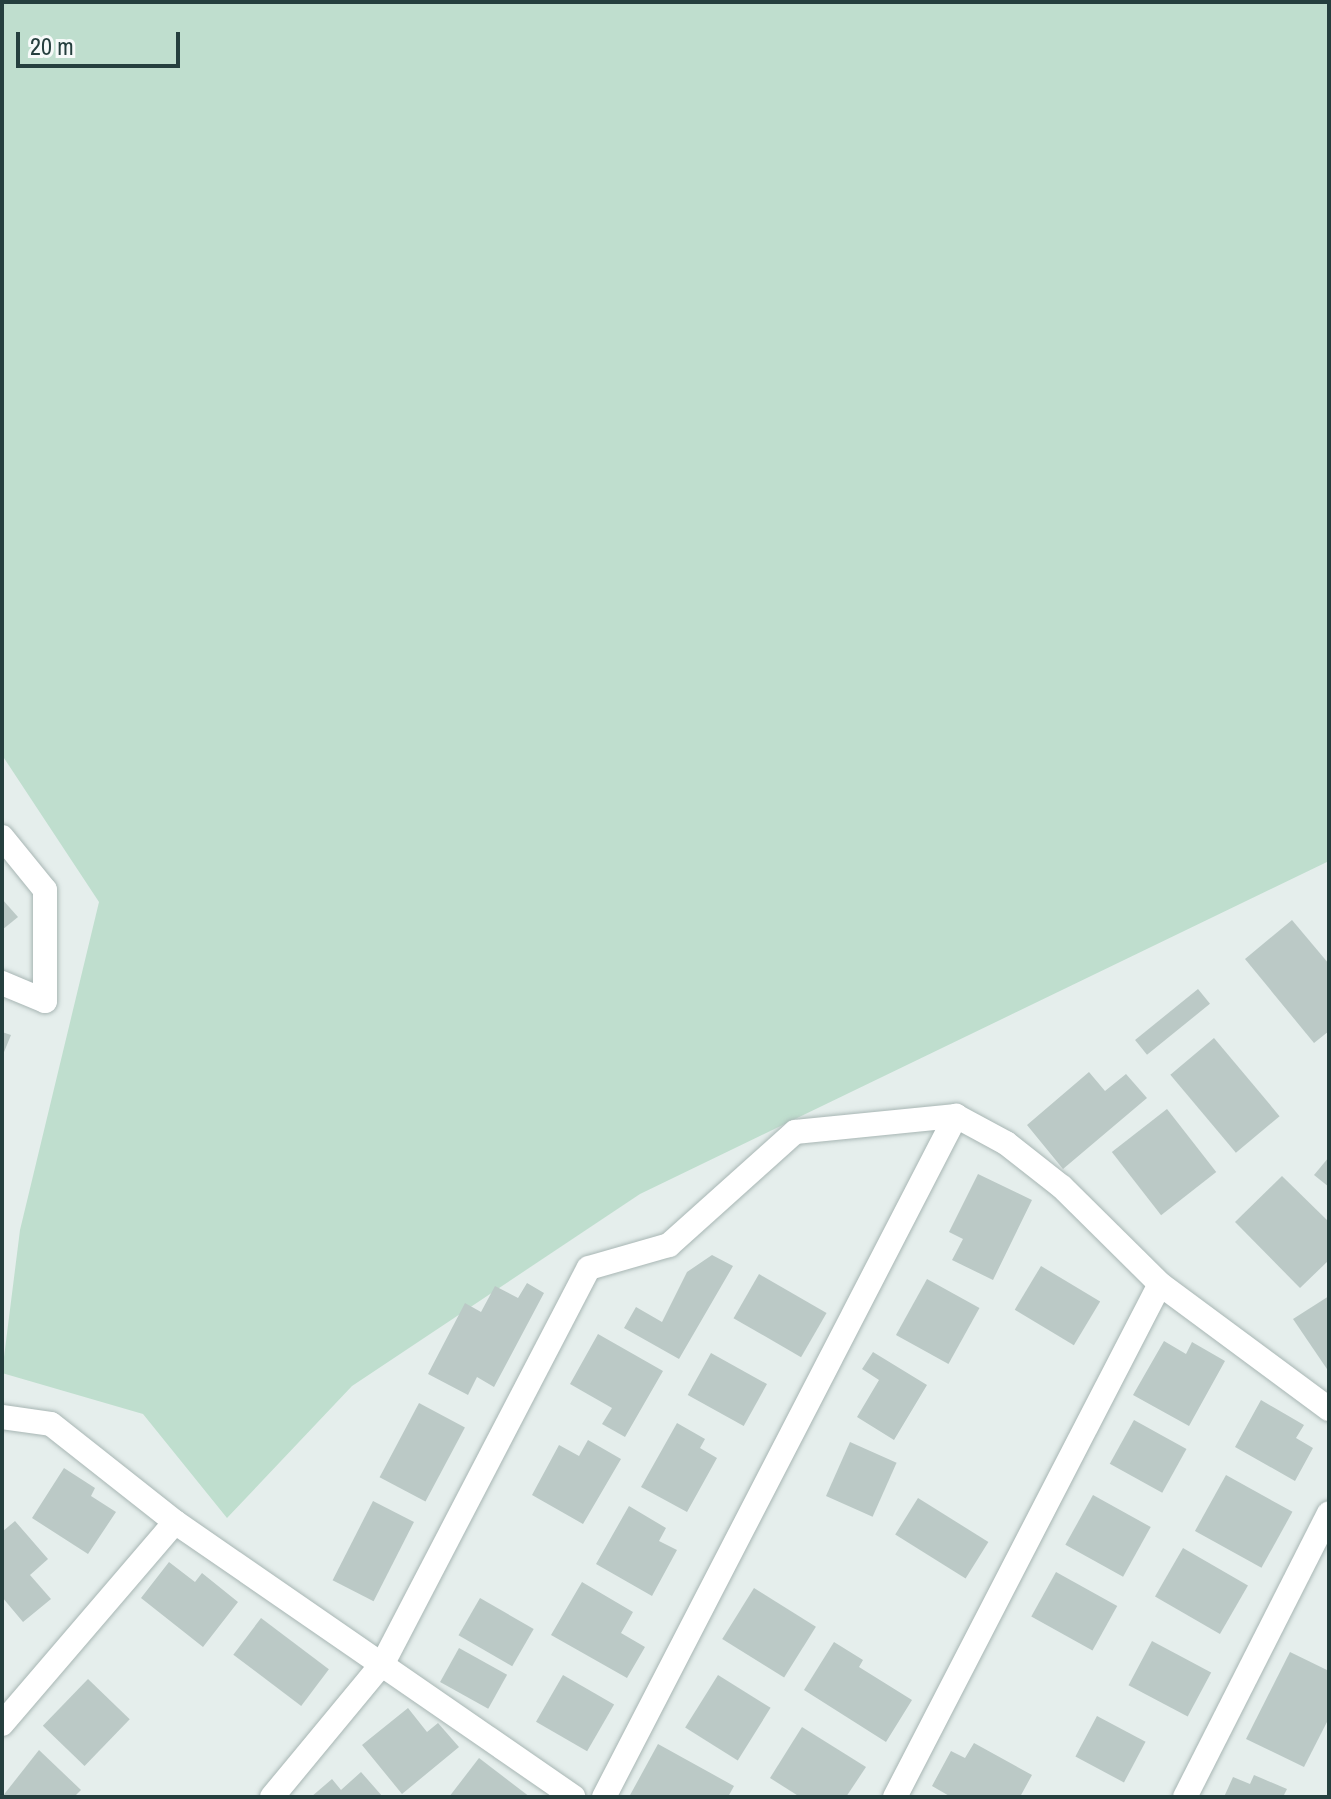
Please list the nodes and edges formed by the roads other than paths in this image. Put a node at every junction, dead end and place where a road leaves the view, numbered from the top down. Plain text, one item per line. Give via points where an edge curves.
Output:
1 (2, 837) edge
2 (2, 983) edge
3 (956, 1116) junction
4 (1160, 1284) junction
5 (1329, 1409) edge
6 (2, 1417) edge
7 (1329, 1513) edge
8 (175, 1522) junction
9 (383, 1663) junction
10 (2, 1724) edge
11 (272, 1797) edge
12 (573, 1797) edge
13 (604, 1797) edge
14 (895, 1797) edge
15 (1185, 1797) edge

1 - 2 street via 45,890 45,1001
3 - 4 street via 1006,1143 1062,1187
3 - 9 street via 795,1132 669,1245 589,1268
3 - 13 street
4 - 5 street
4 - 14 street
6 - 8 street via 51,1424
7 - 15 street
8 - 9 street
8 - 10 street
9 - 11 street
9 - 12 street

